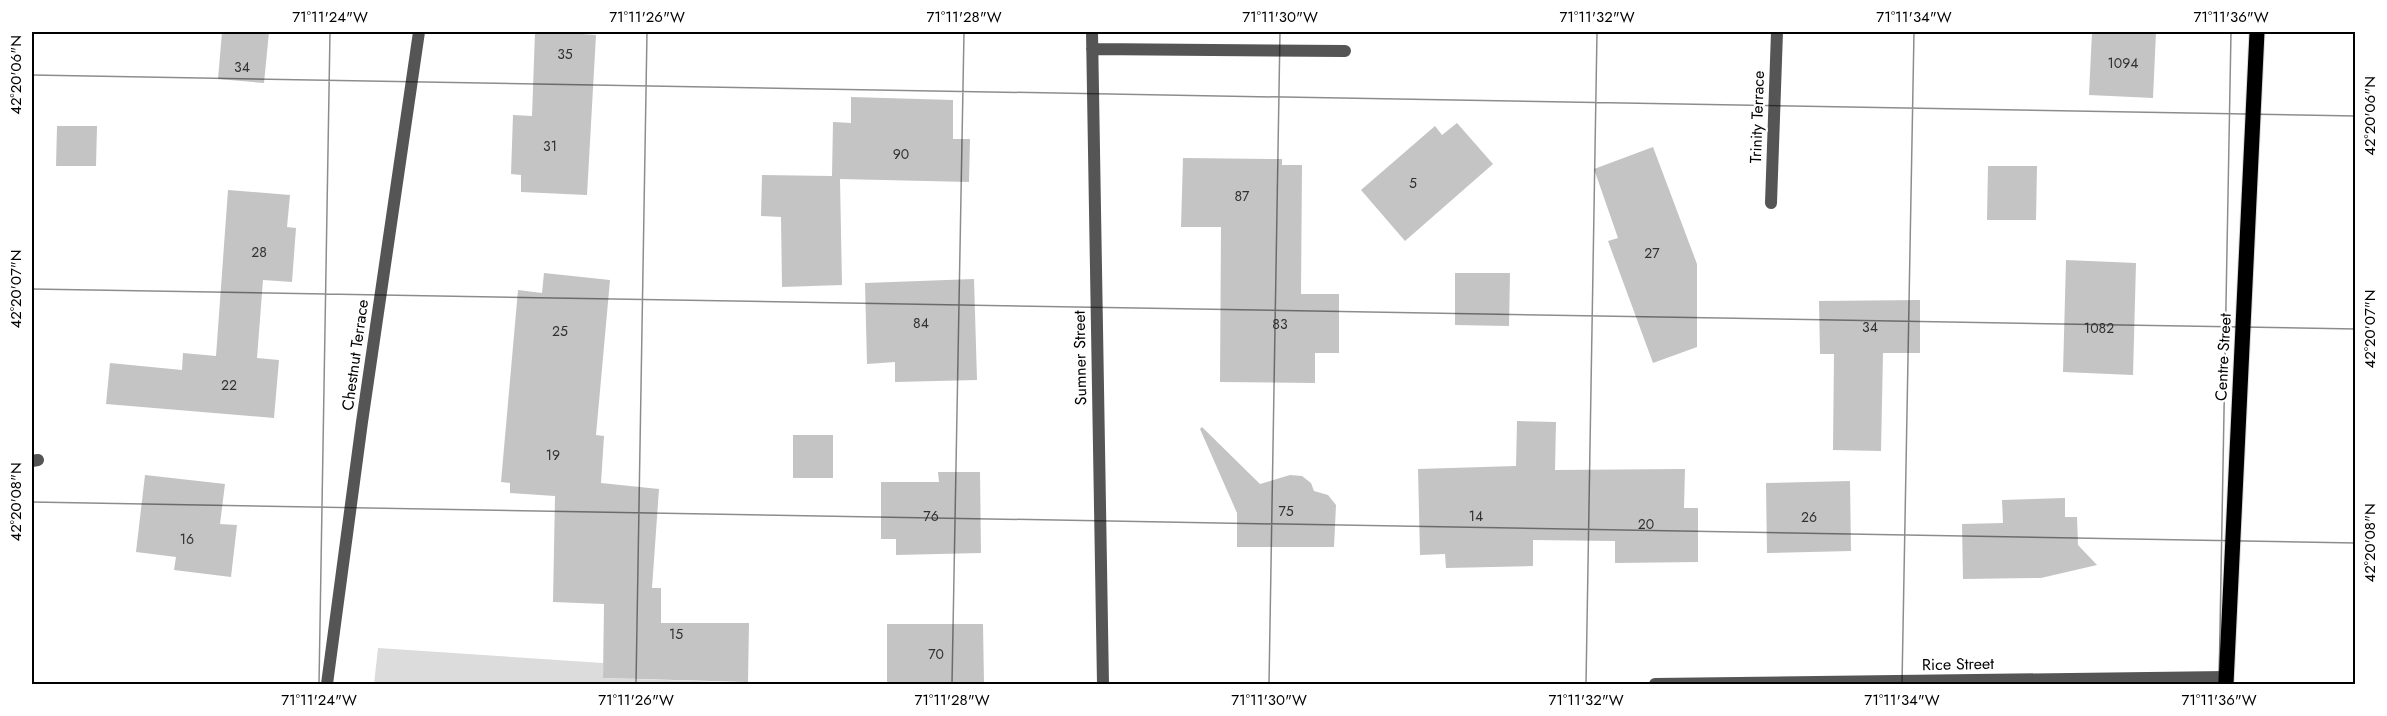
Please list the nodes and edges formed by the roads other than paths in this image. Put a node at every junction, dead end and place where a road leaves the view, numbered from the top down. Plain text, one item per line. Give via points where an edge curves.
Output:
1 (418, 32) edge
2 (1092, 32) edge
3 (1777, 32) edge
4 (2257, 32) edge
5 (1092, 49) junction
6 (1345, 51) dead end
7 (1771, 202) dead end
8 (2226, 681) edge
9 (327, 684) edge
10 (1103, 684) edge
11 (1655, 684) edge

1 - 9 street, Chestnut Terrace
2 - 5 street, Sumner Street
3 - 7 street, Trinity Terrace
4 - 8 main road, Centre Street
5 - 6 street
5 - 10 street, Sumner Street
8 - 11 street, Rice Street

